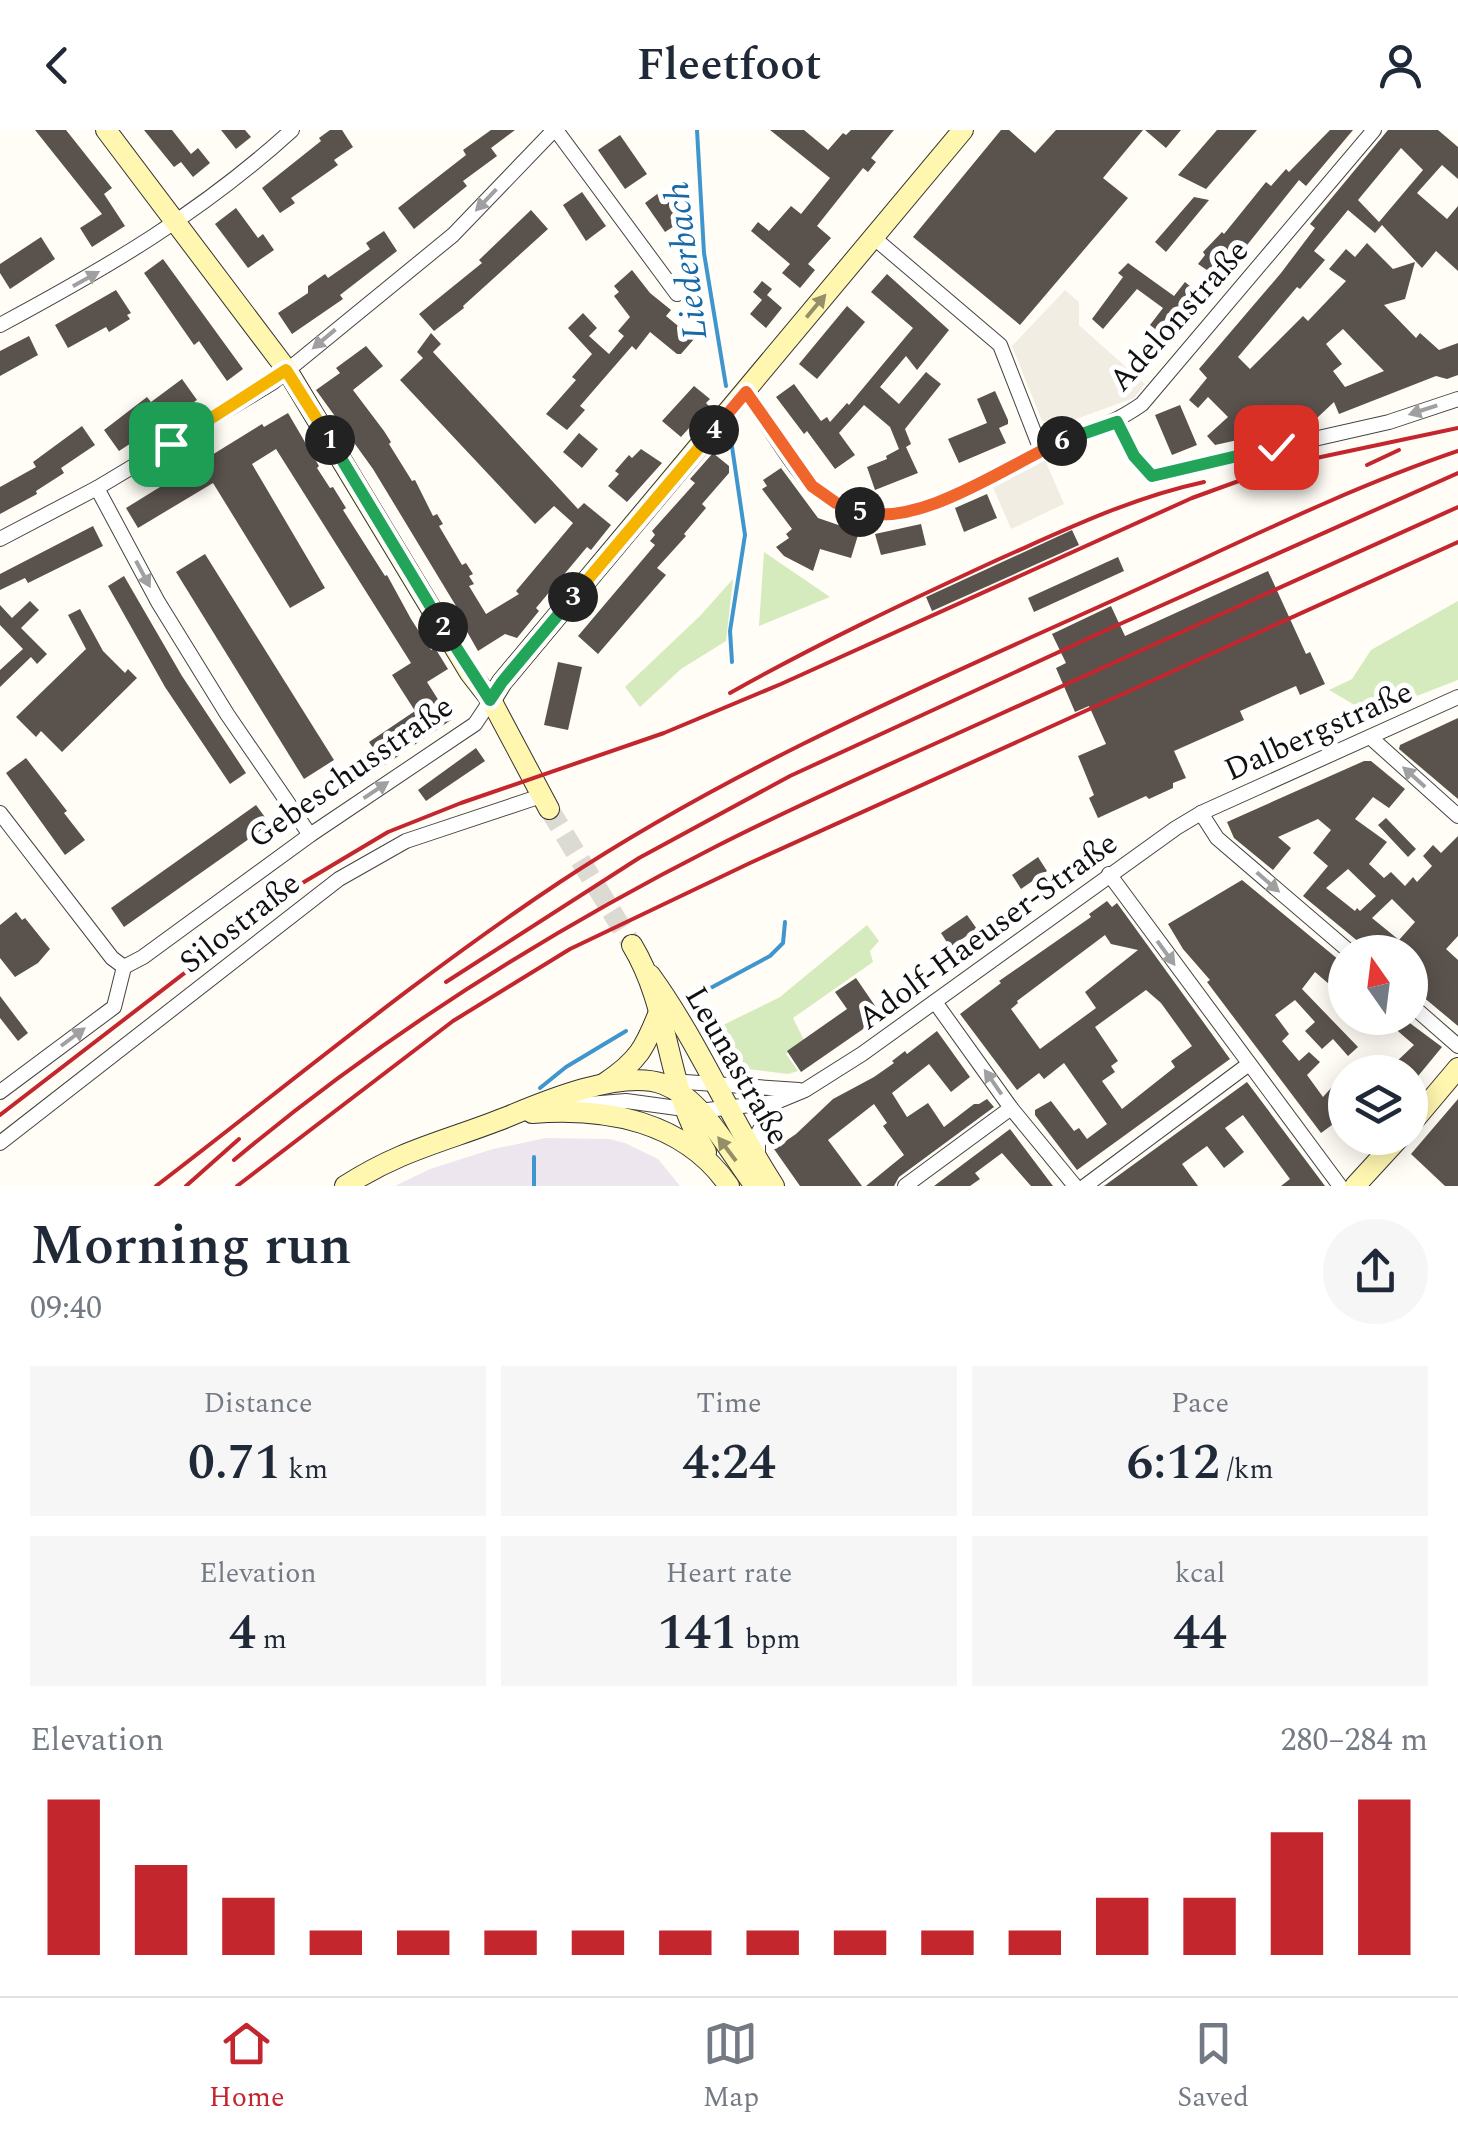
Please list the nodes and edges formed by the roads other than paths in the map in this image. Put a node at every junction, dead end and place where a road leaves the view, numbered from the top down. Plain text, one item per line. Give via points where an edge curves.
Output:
1 (106, 130) edge
2 (292, 130) edge
3 (555, 130) edge
4 (963, 130) edge
5 (1374, 130) edge
6 (178, 222) junction
7 (874, 237) junction
8 (678, 294) dead end
9 (0, 324) edge
10 (286, 370) junction
11 (746, 392) junction
12 (1458, 399) edge
13 (1117, 422) junction
14 (1041, 450) junction
15 (97, 488) junction
16 (0, 540) edge
17 (1458, 697) edge
18 (490, 700) junction
19 (1370, 737) junction
20 (545, 802) joint
21 (1200, 814) junction
22 (1458, 816) edge
23 (2, 819) edge
24 (310, 835) junction
25 (1109, 874) junction
26 (1330, 935) edge
27 (632, 945) tunnel mouth
28 (124, 967) junction
29 (650, 975) junction
30 (935, 1002) junction
31 (659, 1012) junction
32 (1428, 1020) edge
33 (1458, 1046) edge
34 (1249, 1064) junction
35 (1458, 1068) edge
36 (599, 1087) junction
37 (805, 1090) junction
38 (0, 1092) edge
39 (720, 1095) junction
40 (776, 1102) junction
41 (1428, 1104) edge
42 (687, 1106) junction
43 (1011, 1108) junction
44 (553, 1111) junction
45 (506, 1118) junction
46 (0, 1143) edge
47 (1383, 1155) edge
48 (759, 1164) junction
49 (715, 1166) junction
50 (345, 1186) edge
51 (729, 1186) edge
52 (755, 1186) edge
53 (774, 1186) edge
54 (905, 1186) edge
55 (1074, 1186) edge
56 (1085, 1186) edge
57 (1340, 1186) edge
58 (1355, 1186) edge

1 - 6 street
2 - 6 street
3 - 8 street
3 -> 10 street via 453,235
4 - 7 street, Gebeschusstraße
5 - 13 street, Adelonstraße via 1142,404
9 -> 6 street
6 - 10 street
11 -> 7 street, Gebeschusstraße
7 - 14 street via 1000,345
10 - 15 street
10 - 18 street
11 - 14 street, Adelonstraße via 812,486 862,514 922,508
11 - 18 street, Gebeschusstraße
12 -> 13 street via 1389,422 1152,476
13 - 14 street, Adelonstraße
15 - 16 street
15 -> 24 street via 158,602
17 - 19 street, Dalbergstraße
18 - 20 street
24 -> 18 street, Gebeschusstraße via 475,724
19 - 21 street, Dalbergstraße
22 -> 19 street
20 - 46 street, Silostraße via 406,841 340,879
21 - 25 street, Adolf-Haeuser-Straße
21 -> 26 street via 1217,838
23 - 28 street
24 - 28 street, Gebeschusstraße
25 - 30 street, Adolf-Haeuser-Straße
25 -> 34 street
27 - 29 street
38 -> 28 street via 114,1007
29 - 31 street
29 - 39 street, Leunastraße
30 - 37 street, Adolf-Haeuser-Straße
43 -> 30 street
31 - 36 street via 633,1064
31 - 42 street
32 - 33 street
34 - 56 street
34 - 57 street
35 - 41 street
36 - 42 street, Leunastraße via 650,1081 667,1086
36 - 45 street
37 - 39 street, Adolf-Haeuser-Straße via 750,1087
37 - 40 street, Adolf-Haeuser-Straße
39 - 40 street, Adolf-Haeuser-Straße
39 - 42 street
39 - 42 street, Adolf-Haeuser-Straße
39 - 48 street, Leunastraße
40 - 48 street via 758,1133
42 - 44 street via 626,1100
42 - 49 street
52 -> 42 street, Leunastraße
43 - 54 street
43 - 55 street
44 - 45 street
44 - 49 street via 640,1122
45 - 50 street via 398,1155
47 - 58 street
48 - 53 street, Leunastraße
49 - 51 street

